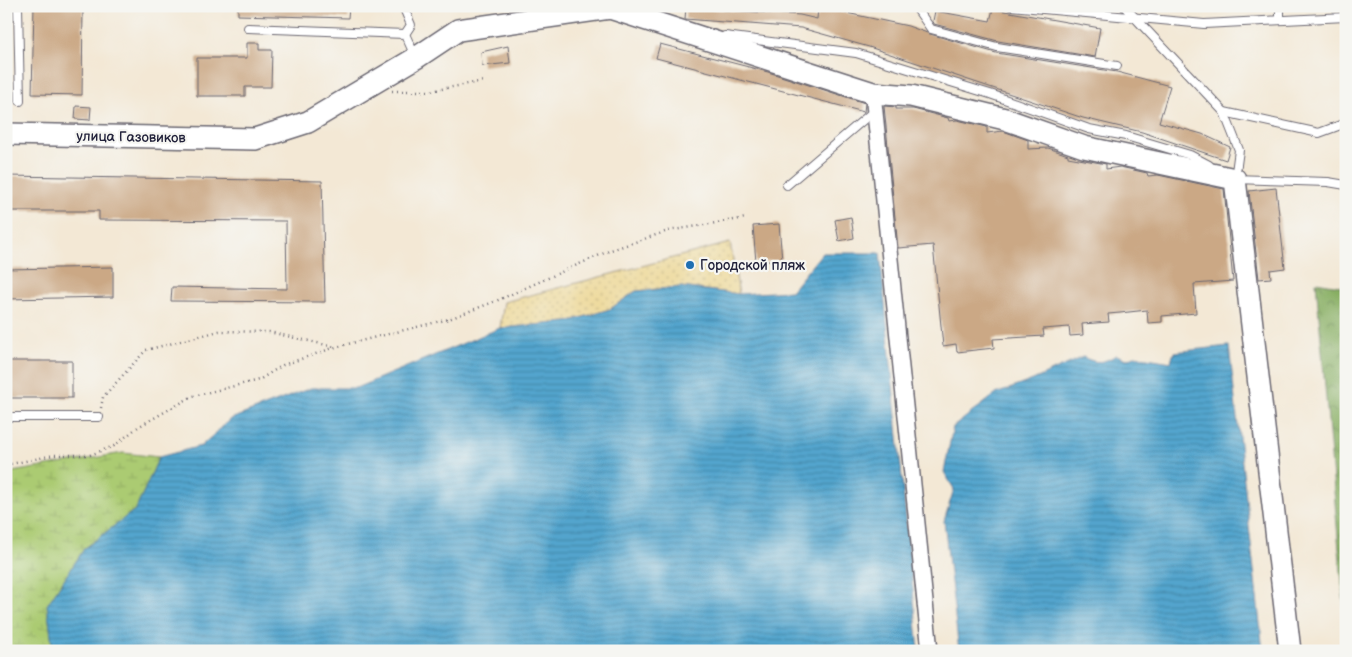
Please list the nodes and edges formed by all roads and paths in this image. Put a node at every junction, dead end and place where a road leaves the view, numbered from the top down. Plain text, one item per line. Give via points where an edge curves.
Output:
1 (18, 6) edge
2 (403, 6) edge
3 (916, 6) edge
4 (1011, 6) edge
5 (1124, 6) edge
6 (1280, 6) edge
7 (612, 7) edge
8 (1346, 17) edge
9 (1135, 18) junction
10 (1280, 20) junction
11 (248, 28) dead end
12 (405, 34) junction
13 (696, 36) junction
14 (416, 58) junction
15 (1117, 66) dead end
16 (484, 81) dead end
17 (372, 84) junction
18 (20, 101) dead end
19 (874, 102) junction
20 (1224, 112) junction
21 (1346, 123) edge
22 (6, 134) edge
23 (1235, 179) junction
24 (787, 185) dead end
25 (1346, 185) edge
26 (746, 218) dead end
27 (336, 347) junction
28 (6, 417) edge
29 (99, 417) joint
30 (6, 465) edge
31 (930, 651) edge
32 (1290, 651) edge

1 - 18 lane
2 - 12 lane via 411,24
3 - 15 lane via 932,29 997,46
4 - 9 lane
5 - 9 lane
6 - 10 lane
7 - 13 street
7 - 14 street, улица Газовиков via 458,30
8 - 10 lane
9 - 10 lane via 1204,24
9 - 20 lane
11 - 12 lane
12 - 14 lane
13 - 19 street
13 - 23 lane via 724,36 856,53 1089,128 1190,155
14 - 17 street, улица Газовиков
16 - 17 path via 431,91 396,93
17 - 22 street, улица Газовиков via 308,122 256,139
19 - 23 street via 911,96 1005,119 1084,147
19 - 24 lane
19 - 31 street
20 - 21 lane via 1318,133
20 - 23 lane via 1239,150
23 - 25 lane
23 - 32 street
26 - 27 path via 668,232 611,250 449,319
27 - 29 path via 269,332 219,331 146,350 103,397
27 - 30 path via 283,365 259,380 192,396 114,446 90,454 54,455
28 - 29 lane

